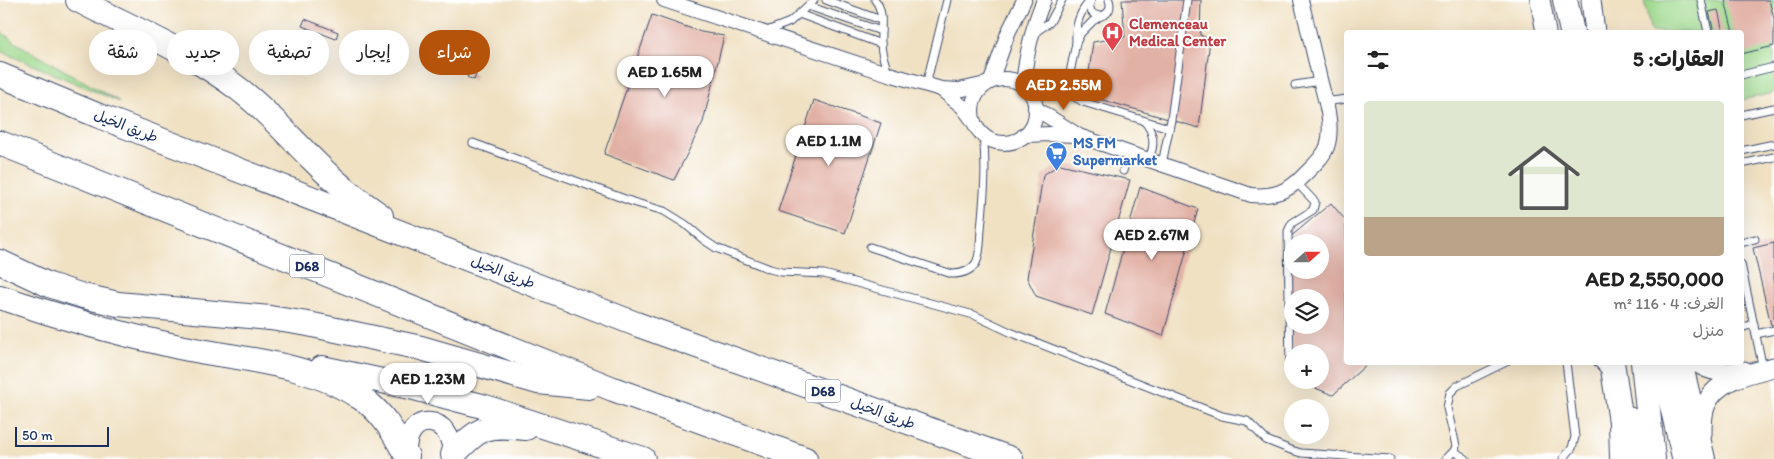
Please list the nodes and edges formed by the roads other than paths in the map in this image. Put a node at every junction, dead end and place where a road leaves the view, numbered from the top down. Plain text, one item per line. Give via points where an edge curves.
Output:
1 (78, 0) edge
2 (664, 0) edge
3 (826, 0) edge
4 (875, 0) edge
5 (947, 0) edge
6 (1024, 0) edge
7 (1044, 0) edge
8 (1062, 0) edge
9 (1187, 0) edge
10 (1302, 0) edge
11 (1540, 0) edge
12 (1565, 0) edge
13 (1591, 0) edge
14 (1700, 0) edge
15 (1090, 1) edge
16 (1110, 2) edge
17 (811, 3) edge
18 (799, 14) junction
19 (1100, 16) junction
20 (881, 20) junction
21 (1546, 30) edge
22 (1572, 30) edge
23 (1595, 30) edge
24 (1708, 30) edge
25 (881, 31) junction
26 (763, 32) junction
27 (1031, 35) junction
28 (1076, 43) junction
29 (881, 44) junction
30 (1774, 67) edge
31 (889, 74) junction
32 (1744, 74) edge
33 (0, 75) edge
34 (1320, 81) junction
35 (989, 83) junction
36 (926, 85) junction
37 (1023, 85) junction
38 (1295, 85) dead end
39 (941, 89) junction
40 (1344, 99) edge
41 (1325, 102) junction
42 (1035, 108) junction
43 (1774, 108) edge
44 (1744, 114) edge
45 (1144, 121) junction
46 (974, 122) junction
47 (1169, 128) junction
48 (983, 135) junction
49 (1024, 135) junction
50 (1079, 136) junction
51 (0, 143) edge
52 (473, 143) dead end
53 (1774, 144) edge
54 (1744, 150) edge
55 (1128, 152) junction
56 (1774, 157) edge
57 (1148, 159) junction
58 (1744, 163) edge
59 (1162, 164) junction
60 (1123, 171) dead end
61 (1297, 183) junction
62 (416, 238) junction
63 (1755, 239) dead end
64 (1744, 242) edge
65 (870, 247) dead end
66 (0, 262) edge
67 (1744, 276) edge
68 (0, 297) edge
69 (1754, 324) junction
70 (1744, 327) edge
71 (1774, 330) edge
72 (1756, 334) junction
73 (1290, 344) edge
74 (261, 361) junction
75 (1500, 365) edge
76 (1566, 365) edge
77 (1643, 365) edge
78 (1661, 365) edge
79 (1681, 365) edge
80 (1702, 365) edge
81 (1769, 368) edge
82 (1615, 370) edge
83 (614, 388) junction
84 (552, 429) junction
85 (1454, 451) junction
86 (453, 457) edge
87 (1647, 457) edge
88 (407, 458) edge
89 (643, 459) edge
90 (805, 459) edge
91 (1011, 459) edge
92 (1390, 459) edge
93 (1446, 459) edge
94 (1466, 459) edge
95 (1562, 459) edge
96 (1622, 459) edge
97 (1682, 459) edge
98 (1703, 459) edge

1 - 62 highway via 222,77 254,102 338,183
2 - 26 street
3 - 20 lane
4 - 20 lane via 880,7
5 - 36 lane
6 - 35 street
7 - 27 street
8 - 27 lane via 1050,22
9 - 47 lane
10 - 34 street
11 - 21 street
12 - 22 highway
13 - 23 street
14 - 24 lane
15 - 19 lane via 1090,10
15 - 28 lane via 1078,20
16 - 19 lane via 1108,13
17 - 18 lane
17 - 25 lane
18 - 26 lane via 790,22
18 - 29 lane
19 - 28 lane
20 - 25 lane
25 - 29 lane
26 - 31 street
27 - 37 street
28 - 45 lane via 1068,84 1072,96
29 - 31 lane
30 - 32 lane
31 - 36 street
33 - 62 highway, طريق الخيل / D68
34 - 38 lane
34 - 41 street
35 - 37 street via 998,79
35 - 39 street via 959,90
35 - 46 street via 973,101
36 - 39 street
37 - 42 street
39 - 46 street via 963,107
40 - 41 lane
41 - 61 street via 1329,127 1326,149
42 - 49 street via 1033,123
42 - 50 street
43 - 44 lane
45 - 47 lane
45 - 57 lane via 1153,140
46 - 48 street
47 - 59 lane
48 - 49 street via 1000,143 1014,141
48 - 65 lane via 985,183 980,250 974,265 964,273 952,274
49 - 50 street
50 - 55 street
51 - 83 highway, D68
52 - 92 lane via 664,211 716,248 770,269 824,274 981,317 1010,332 1222,416 1247,421 1266,440 1282,447 1301,452
53 - 54 lane
55 - 57 street
55 - 60 lane
56 - 58 lane
57 - 59 street
59 - 61 street via 1251,195 1276,194
61 - 73 lane via 1315,206 1292,223 1288,231
62 - 91 highway, طريق الخيل / D68 via 636,324
63 - 64 lane
66 - 83 highway via 49,286 118,304 308,324 420,348 538,382
67 - 69 lane
68 - 74 highway via 142,338
69 - 70 lane
69 - 72 lane
71 - 72 lane
72 - 81 lane
74 - 84 highway via 308,365 401,385
74 - 88 highway via 331,380 364,400 387,424
75 - 85 lane via 1457,386 1450,393 1447,408 1456,439
76 - 95 lane via 1575,437 1572,448
77 - 87 highway
78 - 97 street
79 - 98 highway
80 - 81 street via 1719,372
81 - 98 street via 1726,383 1707,400 1702,421
82 - 87 street
82 - 96 highway
83 - 90 highway, D68
84 - 86 highway via 489,427 470,437
84 - 89 highway
85 - 93 lane
85 - 94 lane
86 - 88 street via 447,432 438,424 428,422 412,430

